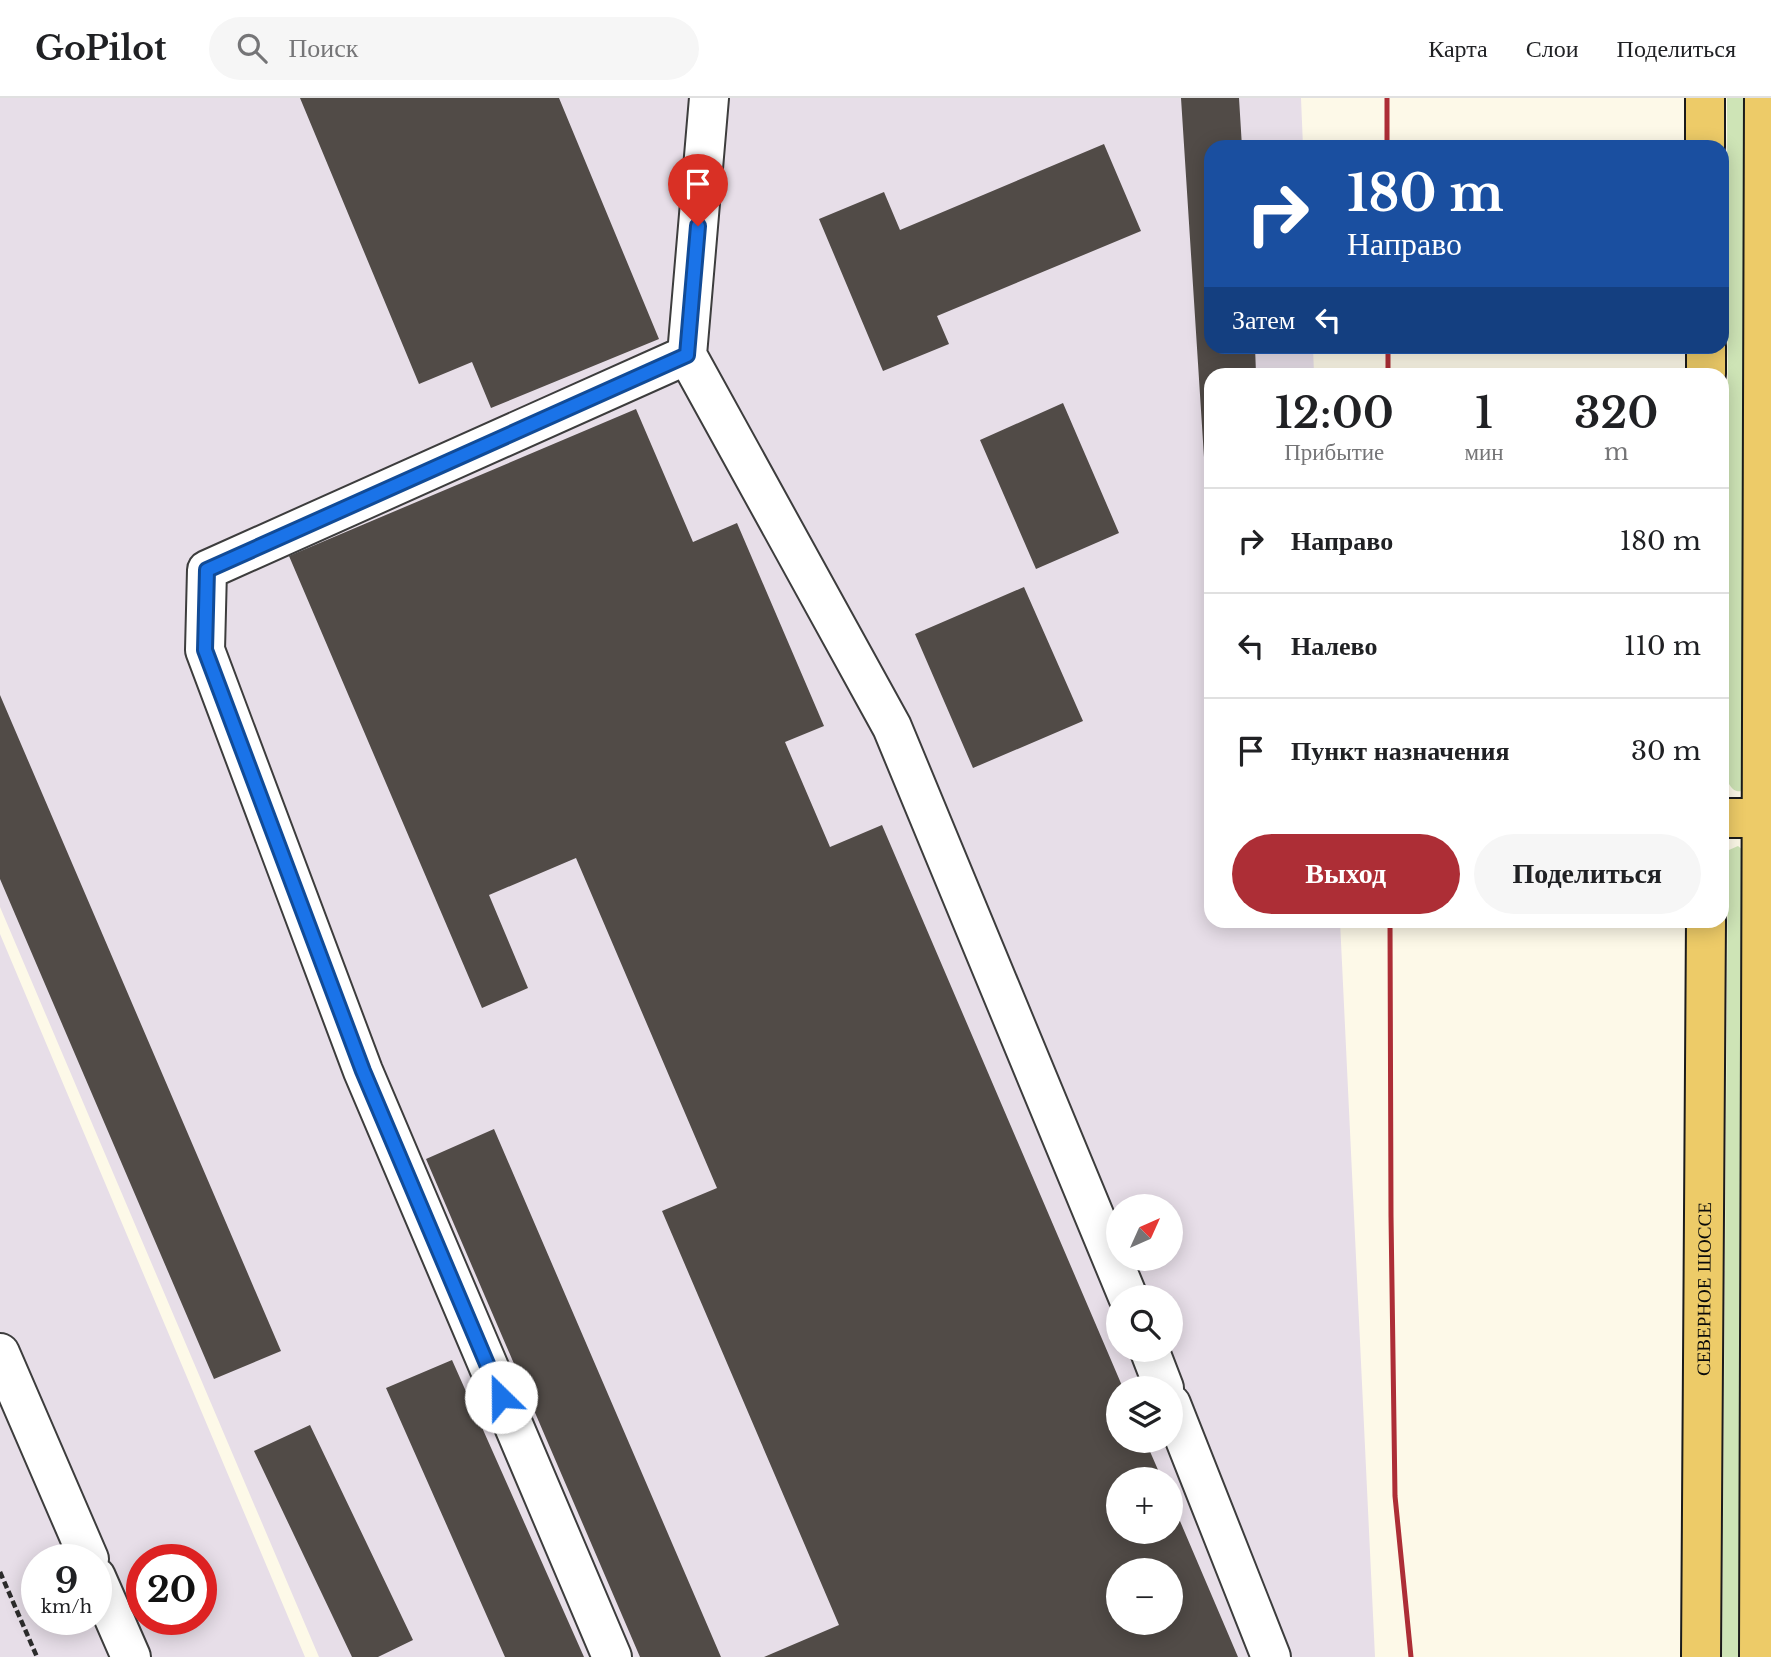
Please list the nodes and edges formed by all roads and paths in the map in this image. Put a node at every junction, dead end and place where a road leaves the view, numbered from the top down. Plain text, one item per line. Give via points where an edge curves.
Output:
1 (709, 98) edge
2 (1705, 98) edge
3 (1764, 98) edge
4 (1705, 140) edge
5 (687, 355) junction
6 (1767, 816) edge
7 (1729, 817) edge
8 (1706, 928) edge
9 (1123, 1285) edge
10 (1766, 1314) edge
11 (0, 1353) edge
12 (1183, 1434) edge
13 (83, 1544) edge
14 (0, 1572) edge
15 (112, 1614) edge
16 (37, 1657) edge
17 (131, 1657) edge
18 (612, 1657) edge
19 (1271, 1657) edge
20 (1701, 1657) edge
21 (1759, 1657) edge

1 - 5 lane
2 - 4 main road
3 - 6 main road
5 - 9 lane via 892,727
5 - 18 lane via 207,570 205,650 363,1071
6 - 7 main road
6 - 10 main road
8 - 20 main road, СЕВЕРНОЕ ШОССЕ
10 - 21 main road
11 - 13 lane
12 - 19 lane
14 - 16 path
15 - 17 lane

